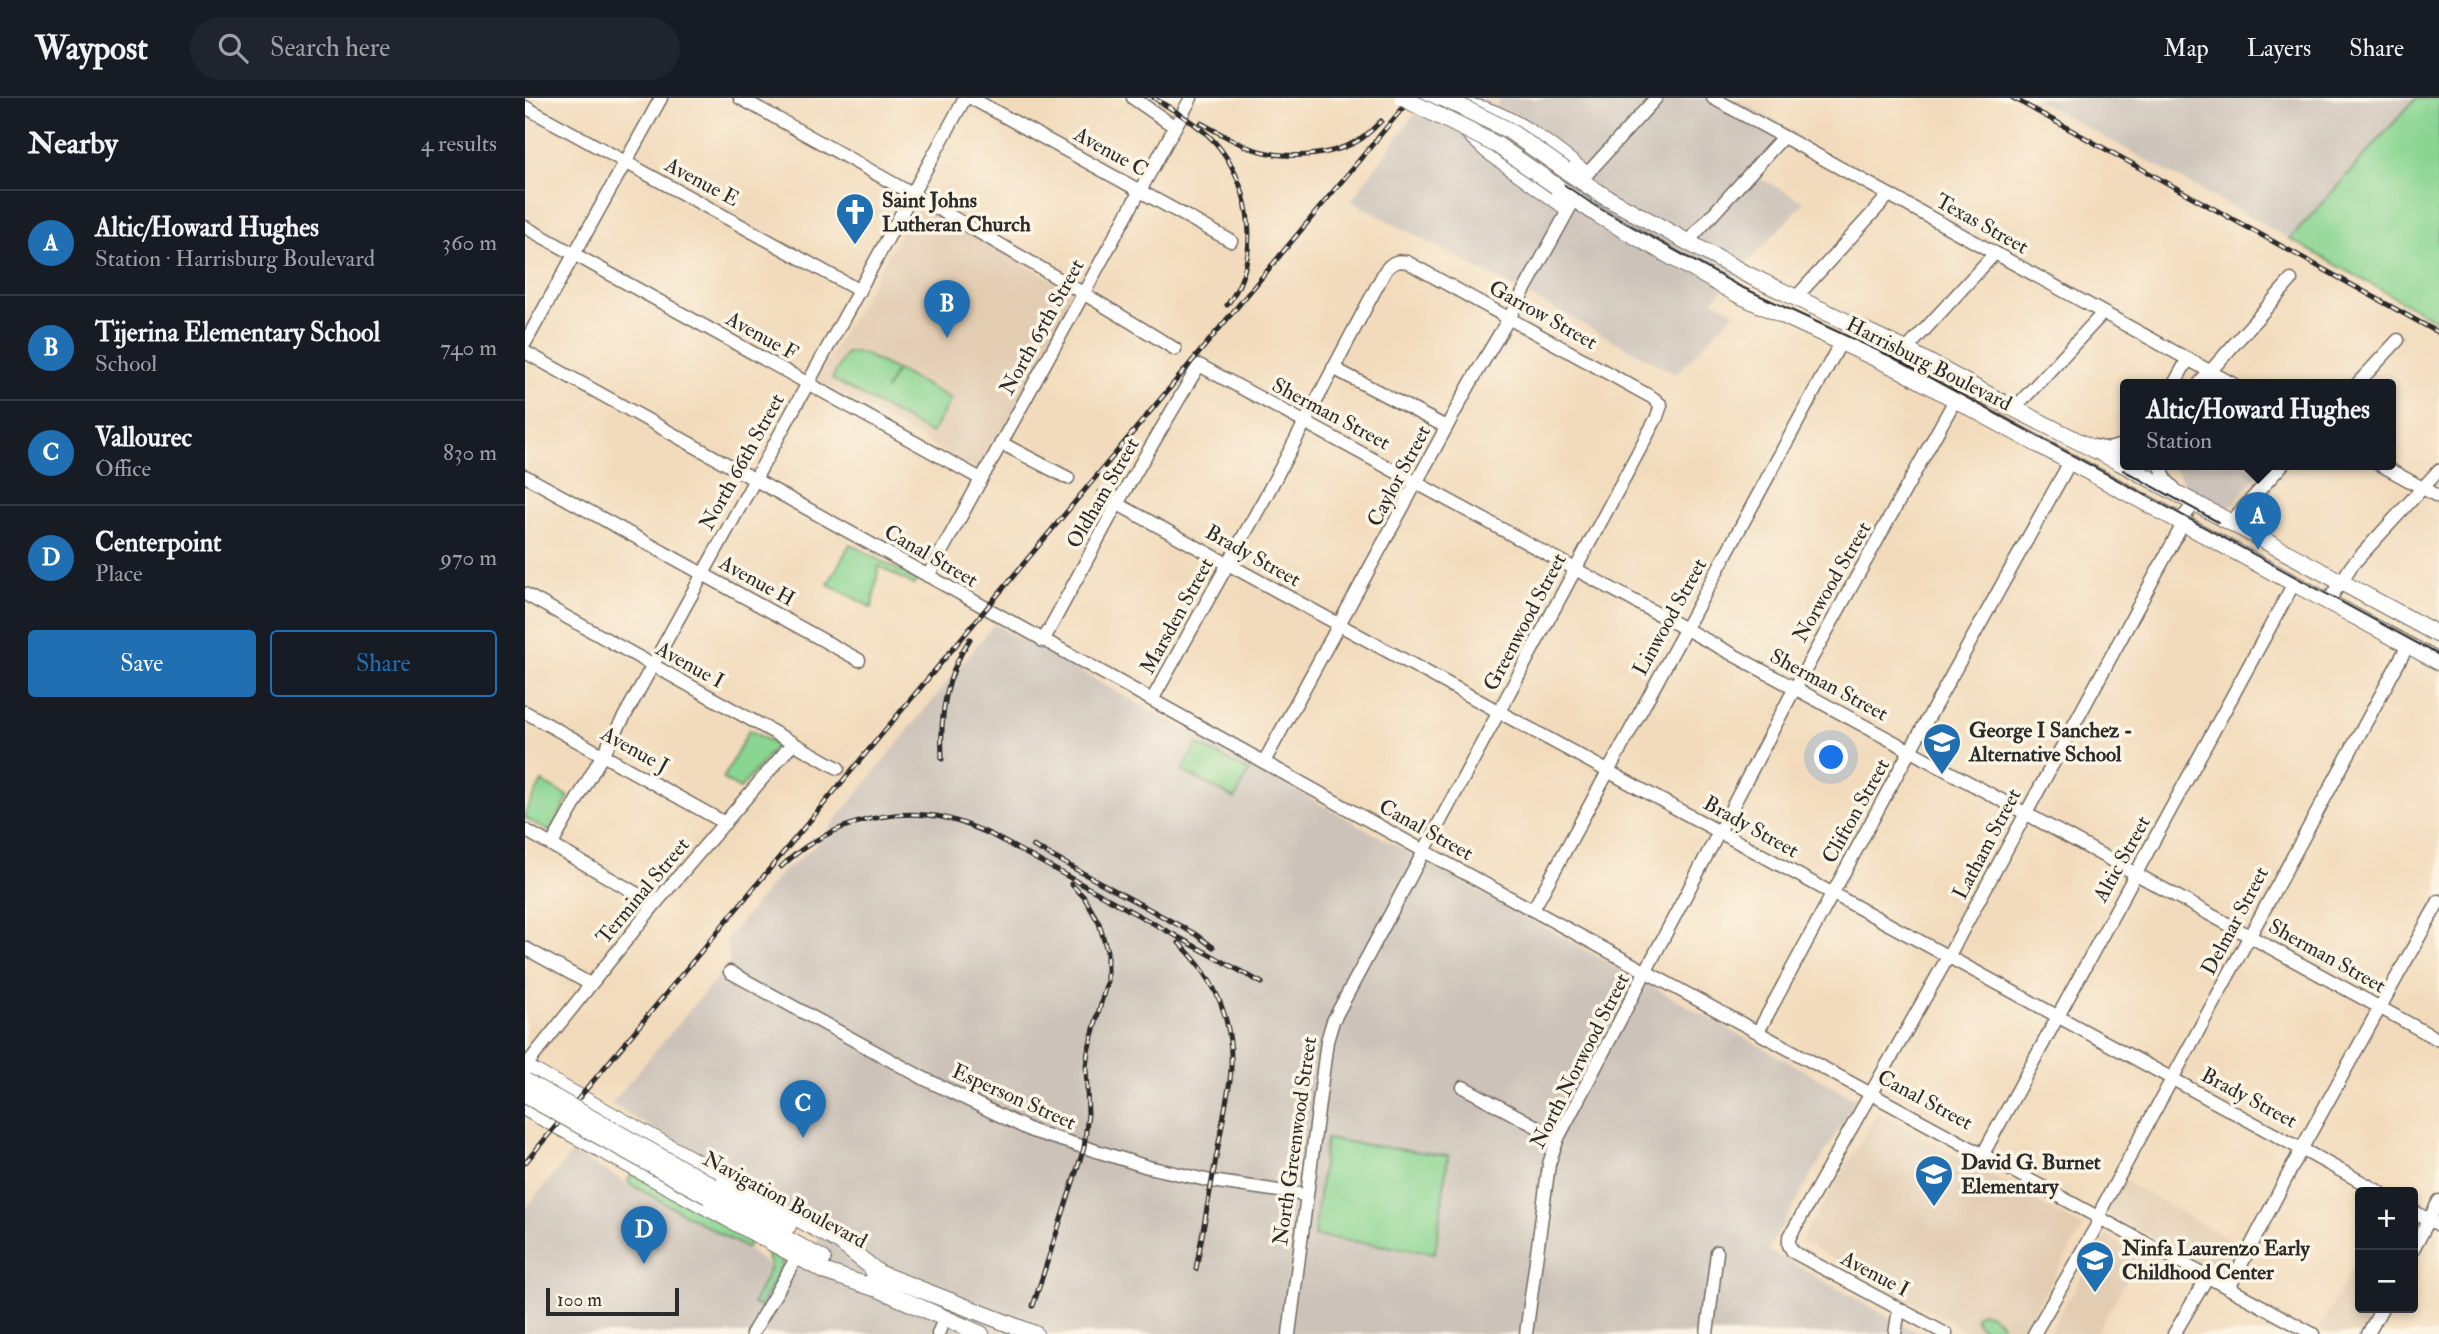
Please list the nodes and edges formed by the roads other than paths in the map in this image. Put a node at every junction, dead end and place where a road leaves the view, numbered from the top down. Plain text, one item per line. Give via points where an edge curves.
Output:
1 (661, 98) edge
2 (740, 98) edge
3 (965, 98) edge
4 (971, 98) edge
5 (1133, 98) edge
6 (1191, 98) edge
7 (1403, 98) edge
8 (1409, 98) edge
9 (1425, 98) edge
10 (1443, 98) edge
11 (1656, 98) edge
12 (1713, 98) edge
13 (525, 107) edge
14 (1484, 110) junction
15 (1175, 127) junction
16 (1471, 135) junction
17 (1783, 137) junction
18 (626, 163) junction
19 (1586, 175) junction
20 (1140, 190) junction
21 (913, 193) junction
22 (1889, 194) junction
23 (1569, 209) junction
24 (525, 227) edge
25 (1693, 236) junction
26 (1231, 241) dead end
27 (573, 253) junction
28 (1995, 253) junction
29 (1399, 260) joint
30 (2291, 280) dead end
31 (860, 291) junction
32 (1084, 292) junction
33 (1800, 293) junction
34 (2103, 313) junction
35 (1509, 318) junction
36 (2398, 340) dead end
37 (1840, 342) junction
38 (525, 343) edge
39 (1175, 349) dead end
40 (1906, 350) junction
41 (525, 352) edge
42 (2188, 359) junction
43 (1199, 365) joint
44 (1333, 368) junction
45 (2210, 371) junction
46 (2177, 379) edge
47 (2203, 379) edge
48 (2224, 379) edge
49 (2362, 379) edge
50 (808, 382) junction
51 (1955, 400) junction
52 (2014, 409) junction
53 (1659, 410) joint
54 (1304, 422) junction
55 (1446, 427) junction
56 (1001, 443) junction
57 (2086, 445) junction
58 (2120, 446) edge
59 (2070, 462) junction
60 (2120, 463) edge
61 (2134, 470) edge
62 (2162, 470) edge
63 (2278, 470) edge
64 (2390, 470) edge
65 (2439, 470) edge
66 (525, 476) edge
67 (1068, 478) dead end
68 (754, 479) junction
69 (981, 479) junction
70 (1417, 484) junction
71 (2422, 487) junction
72 (1103, 496) dead end
73 (2439, 497) edge
74 (2189, 499) junction
75 (1117, 504) junction
76 (2231, 522) junction
77 (2183, 524) junction
78 (1228, 565) junction
79 (1575, 570) junction
80 (702, 573) junction
81 (928, 576) junction
82 (2340, 581) junction
83 (2294, 583) junction
84 (525, 594) edge
85 (2328, 602) junction
86 (1340, 626) junction
87 (1686, 629) junction
88 (2439, 635) edge
89 (1043, 641) junction
90 (2408, 645) junction
91 (859, 660) dead end
92 (2439, 662) edge
93 (652, 665) junction
94 (1794, 689) junction
95 (1152, 700) junction
96 (525, 712) edge
97 (1498, 713) junction
98 (793, 743) junction
99 (1911, 751) junction
100 (603, 755) junction
101 (1264, 762) junction
102 (838, 768) dead end
103 (1607, 772) junction
104 (2025, 813) junction
105 (725, 824) junction
106 (525, 830) edge
107 (1718, 831) junction
108 (552, 844) junction
109 (1424, 851) junction
110 (2136, 874) junction
111 (1832, 894) junction
112 (2439, 901) edge
113 (655, 904) junction
114 (1533, 910) junction
115 (2249, 935) junction
116 (525, 948) edge
117 (1948, 957) junction
118 (1647, 971) junction
119 (730, 972) dead end
120 (590, 984) junction
121 (2381, 1008) junction
122 (2058, 1017) junction
123 (1758, 1032) junction
124 (2439, 1040) edge
125 (525, 1067) edge
126 (2172, 1079) junction
127 (525, 1082) edge
128 (1463, 1087) dead end
129 (1871, 1093) junction
130 (525, 1095) edge
131 (525, 1108) edge
132 (1558, 1138) junction
133 (2302, 1148) junction
134 (1983, 1154) junction
135 (2371, 1187) edge
136 (711, 1191) junction
137 (1306, 1195) junction
138 (2439, 1201) edge
139 (2418, 1214) edge
140 (2099, 1217) junction
141 (2434, 1223) edge
142 (2418, 1244) edge
143 (1789, 1245) joint
144 (1717, 1252) dead end
145 (797, 1257) junction
146 (2208, 1276) junction
147 (877, 1281) junction
148 (2229, 1288) junction
149 (946, 1300) junction
150 (1899, 1309) junction
151 (2379, 1313) edge
152 (941, 1326) edge
153 (2310, 1333) edge
154 (752, 1334) edge
155 (981, 1334) edge
156 (1035, 1334) edge
157 (1289, 1334) edge
158 (1526, 1334) edge
159 (1707, 1334) edge
160 (1895, 1334) edge
161 (1946, 1334) edge
162 (2034, 1334) edge
163 (2174, 1334) edge
164 (2368, 1334) edge

1 - 18 street
2 - 21 street
3 - 21 street, North 66th Street
4 - 20 street, Avenue C
5 - 15 street
6 - 15 street, North 65th Street
7 - 37 main road, Harrisburg Boulevard, bridge via 1497,145 1598,215 1735,293
8 - 16 main road
9 - 14 main road
10 - 40 main road, Harrisburg Boulevard, bridge via 1508,130 1604,196 1744,274
11 - 19 street
12 - 17 street, Texas Street
13 - 18 street, Avenue E
14 - 16 main road
14 - 19 main road via 1522,129
15 - 20 street, North 65th Street
16 - 23 main road
17 - 22 street, Texas Street
17 - 25 street
18 - 27 street
18 - 31 street, Avenue E
19 - 25 main road
20 - 26 street, Avenue C
20 - 32 street, North 65th Street
21 - 31 street, North 66th Street
21 - 32 street
22 - 28 street, Texas Street
22 - 33 street
23 - 35 street, Caylor Street
23 - 37 main road via 1735,303
24 - 27 street, Avenue F
25 - 33 main road
27 - 38 street
27 - 50 street, Avenue F
28 - 34 street, Texas Street
28 - 40 street
29 - 35 street, Garrow Street
29 - 44 street, Marsden Street via 1385,271
30 - 45 street
31 - 50 street, North 66th Street
32 - 39 street
32 - 56 street, North 65th Street
33 - 40 main road
34 - 42 street, Texas Street
34 - 52 street
35 - 53 street, Garrow Street via 1653,398 1661,405
35 - 55 street, Caylor Street
36 - 49 street
37 - 51 main road, Harrisburg Boulevard
37 - 87 street, Linwood Street
40 - 52 main road, Harrisburg Boulevard
41 - 68 street, Canal Street
42 - 45 street, Texas Street
42 - 46 street
43 - 54 street, Sherman Street
43 - 75 street, Oldham Street
44 - 54 street, Marsden Street
44 - 55 street
45 - 47 street
45 - 48 street, Texas Street
50 - 68 street, North 66th Street
50 - 69 street, Avenue F
51 - 59 main road, Harrisburg Boulevard
51 - 94 street, Norwood Street
52 - 57 main road, Harrisburg Boulevard
53 - 79 street, Greenwood Street
54 - 70 street, Sherman Street
54 - 78 street, Marsden Street
55 - 70 street, Caylor Street
56 - 67 street
56 - 69 street, North 65th Street
57 - 58 street via 2109,449
57 - 60 main road, Harrisburg Boulevard
59 - 77 main road, Harrisburg Boulevard
59 - 99 street, Clifton Street
61 - 74 main road, Harrisburg Boulevard
62 - 74 street via 2166,480
63 - 76 street
64 - 71 street
65 - 71 street
66 - 80 street, Avenue H
68 - 80 street, North 66th Street
68 - 81 street, Canal Street
69 - 81 street, North 65th Street
70 - 79 street, Sherman Street
70 - 86 street, Caylor Street
71 - 73 street
71 - 82 street
72 - 75 street, Brady Street
74 - 76 main road, Harrisburg Boulevard
74 - 77 street, Latham Street
75 - 78 street, Brady Street
75 - 89 street, Oldham Street
76 - 82 main road, Harrisburg Boulevard
77 - 83 main road, Harrisburg Boulevard
77 - 104 street, Latham Street
78 - 86 street, Brady Street
78 - 95 street, Marsden Street
79 - 87 street, Sherman Street
79 - 97 street, Greenwood Street
80 - 91 street, Avenue H
80 - 93 street, North 66th Street
81 - 89 street, Canal Street
82 - 85 street
82 - 88 main road, Harrisburg Boulevard
83 - 85 main road, Harrisburg Boulevard
83 - 110 street, Altic Street
84 - 93 street, Avenue I
85 - 90 main road, Harrisburg Boulevard
86 - 97 street, Brady Street
86 - 101 street, Caylor Street
87 - 94 street, Sherman Street
87 - 103 street, Linwood Street
89 - 95 street, Canal Street
90 - 92 main road, Harrisburg Boulevard
90 - 115 street, Delmar Street
93 - 98 street, Avenue I
93 - 100 street, North 66th Street
94 - 99 street, Sherman Street
94 - 107 street, Norwood Street
95 - 101 street, Canal Street
96 - 100 street, Avenue J
97 - 103 street, Brady Street
97 - 109 street, Greenwood Street
98 - 102 street, Avenue I
98 - 105 street, Terminal Street
99 - 104 street, Sherman Street
99 - 111 street, Clifton Street
100 - 105 street, Avenue J
100 - 108 street, North 66th Street
101 - 109 street, Canal Street
103 - 107 street, Brady Street
103 - 114 street, Linwood Street
104 - 110 street, Sherman Street
104 - 117 street, Latham Street
105 - 113 street, Terminal Street
106 - 108 street
107 - 111 street, Brady Street
107 - 118 street, Norwood Street
108 - 113 street
109 - 114 street, Canal Street
109 - 137 street, North Greenwood Street via 1333,1021
110 - 115 street, Sherman Street
110 - 122 street, Altic Street
111 - 117 street, Brady Street
111 - 123 street, Clifton Street
112 - 121 street
113 - 120 street, Terminal Street
114 - 118 street, Canal Street
115 - 121 street, Sherman Street
115 - 126 street, Delmar Street
116 - 120 street
117 - 122 street, Brady Street
117 - 129 street, Latham Street
118 - 123 street, Canal Street
118 - 132 street, North Norwood Street
119 - 137 street, Esperson Street via 923,1078 1032,1131 1148,1167
120 - 125 street, Terminal Street
121 - 124 street, Sherman Street
121 - 133 street
122 - 126 street, Brady Street
122 - 134 street, Altic Street
123 - 129 street, Canal Street
125 - 147 main road via 840,1242
126 - 133 street, Brady Street
126 - 140 street, Delmar Street
127 - 136 main road, Navigation Boulevard, bridge
128 - 132 street
129 - 134 street, Canal Street
129 - 143 street, Latham Street via 1792,1231
130 - 136 main road, Navigation Boulevard, bridge
131 - 145 main road
132 - 158 street, North Norwood Street via 1549,1164
133 - 135 street, Brady Street
133 - 148 street
134 - 140 street, Canal Street
136 - 147 main road, Navigation Boulevard
137 - 157 street, North Greenwood Street
138 - 141 street
139 - 141 street
140 - 146 street, Canal Street
140 - 162 street, Delmar Street
141 - 142 street
143 - 150 street, Avenue I
144 - 159 street
145 - 147 main road via 826,1272
145 - 154 street
146 - 148 street, Canal Street
146 - 163 street
147 - 149 main road, Navigation Boulevard
147 - 152 main road, Navigation Boulevard
148 - 153 street, Canal Street
149 - 152 main road
149 - 156 main road, Navigation Boulevard
150 - 160 street
150 - 161 street, Avenue I
151 - 164 street
152 - 155 main road, Navigation Boulevard

